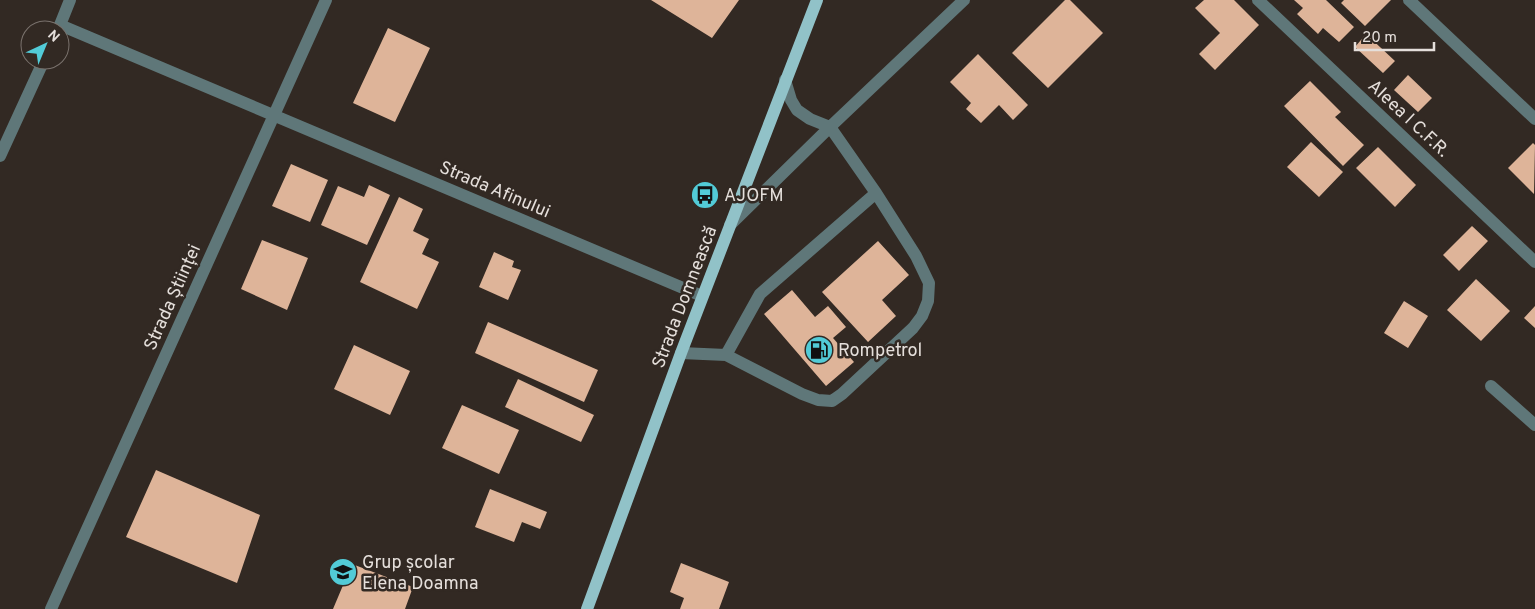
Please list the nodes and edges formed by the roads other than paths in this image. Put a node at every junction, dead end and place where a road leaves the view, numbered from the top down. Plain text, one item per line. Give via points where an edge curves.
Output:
1 (70, 0) edge
2 (326, 0) edge
3 (817, 0) edge
4 (964, 0) edge
5 (1258, 0) edge
6 (1409, 0) edge
7 (62, 20) edge
8 (70, 32) edge
9 (39, 70) edge
10 (785, 80) junction
11 (274, 114) junction
12 (1535, 119) edge
13 (830, 127) junction
14 (0, 156) edge
15 (876, 193) junction
16 (730, 225) junction
17 (1535, 262) edge
18 (702, 296) junction
19 (680, 353) junction
20 (726, 355) junction
21 (1491, 386) dead end
22 (1535, 425) edge
23 (51, 609) edge
24 (588, 609) edge

1 - 7 street
2 - 11 street, Strada Științei
3 - 10 main road, Strada Domnească
4 - 13 street
5 - 17 street, Aleea I C.F.R.
6 - 12 street
8 - 11 street, Strada Afinului
9 - 14 street
10 - 13 street via 797,110
10 - 16 main road, Strada Domnească
11 - 18 street, Strada Afinului
11 - 23 street, Strada Științei
13 - 15 street
13 - 16 street
15 - 20 street via 760,294
15 - 20 street via 929,283 928,301 913,328 832,401 802,394
16 - 18 main road, Strada Domnească
18 - 19 main road, Strada Domnească
19 - 20 street
19 - 24 main road, Strada Domnească
21 - 22 street

